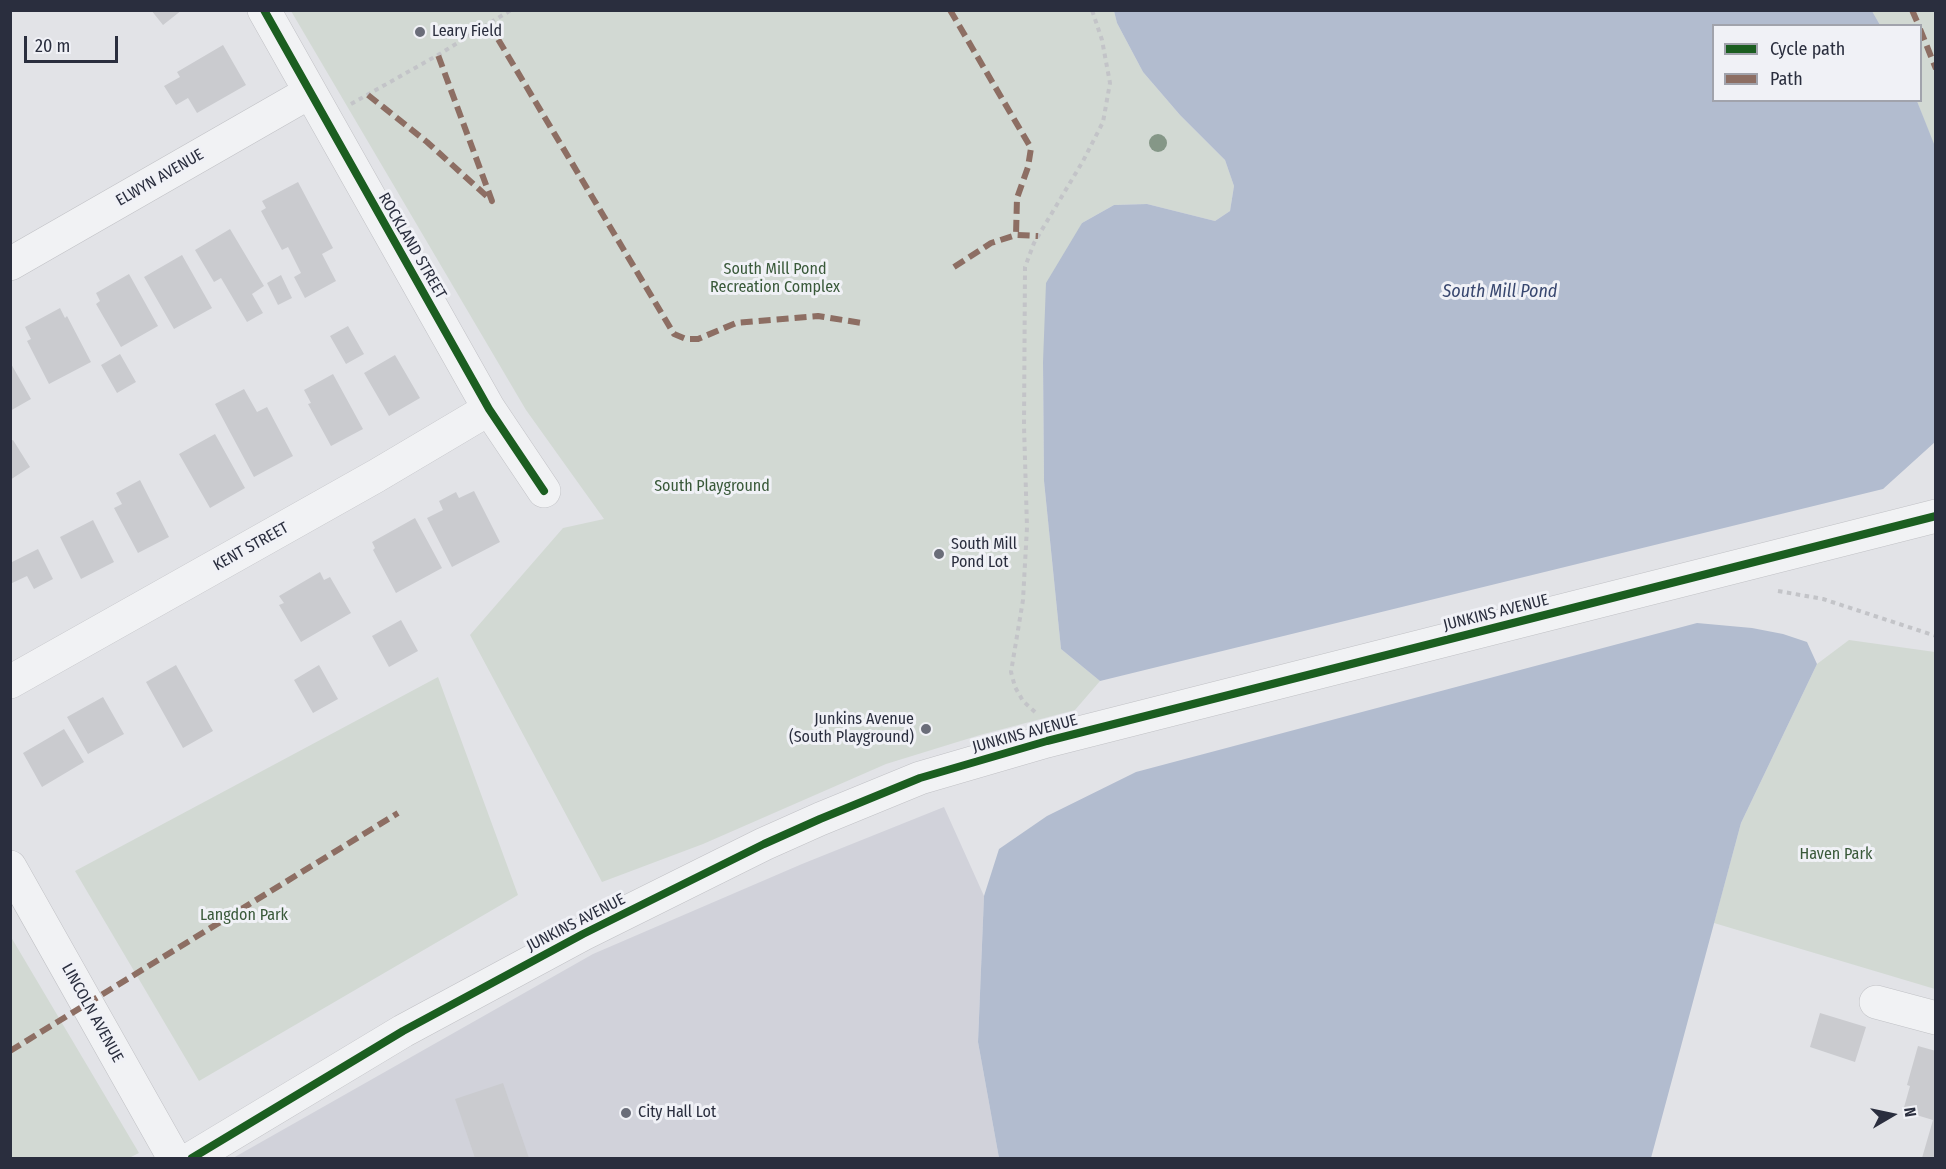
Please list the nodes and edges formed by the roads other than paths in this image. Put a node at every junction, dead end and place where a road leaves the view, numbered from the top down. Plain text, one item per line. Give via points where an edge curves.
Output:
1 (264, 10) edge
2 (310, 92) junction
3 (10, 264) edge
4 (489, 409) junction
5 (544, 491) dead end
6 (1935, 516) edge
7 (10, 682) edge
8 (10, 867) edge
9 (1875, 1002) dead end
10 (1935, 1018) edge
11 (174, 1158) edge
12 (192, 1158) edge

1 - 2 street, ROCKLAND STREET
2 - 3 street, ELWYN AVENUE
2 - 4 street, ROCKLAND STREET
4 - 5 street, ROCKLAND STREET
4 - 7 street, KENT STREET
6 - 12 street, JUNKINS AVENUE via 1047,741 921,778 773,840 583,934 403,1031
8 - 11 street, LINCOLN AVENUE
9 - 10 street

